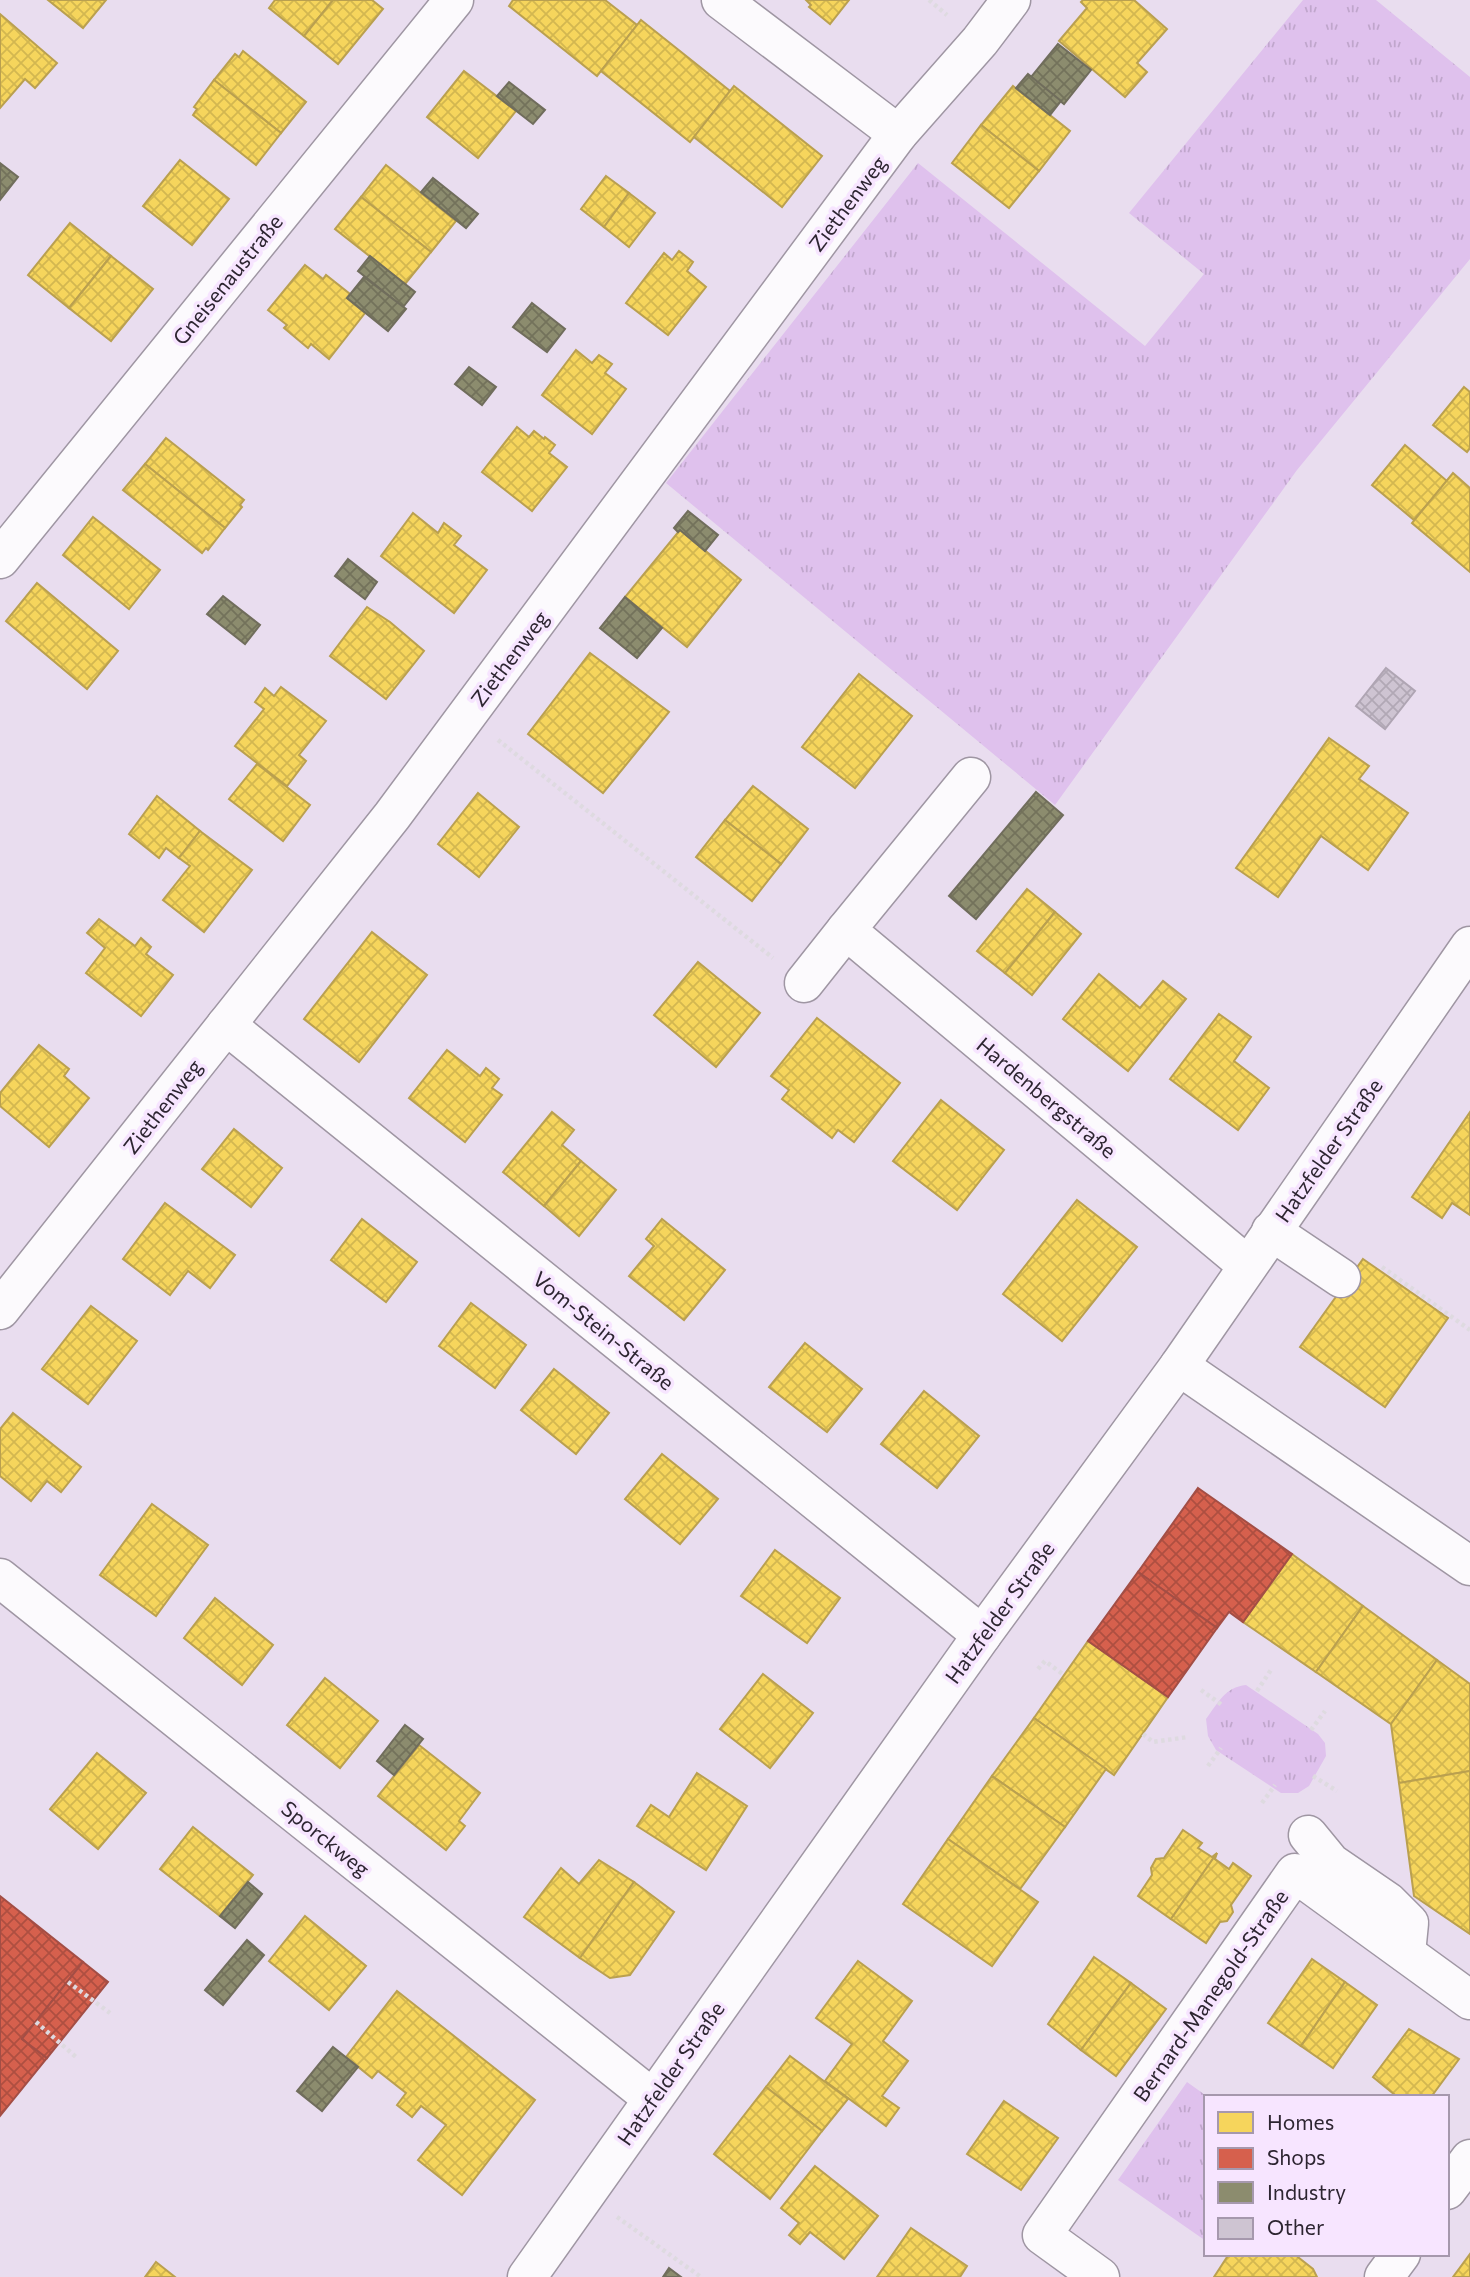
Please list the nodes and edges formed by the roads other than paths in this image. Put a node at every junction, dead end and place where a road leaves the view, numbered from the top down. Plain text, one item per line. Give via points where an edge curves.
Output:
1 (454, 0) edge
2 (721, 0) edge
3 (1012, 0) edge
4 (898, 134) junction
5 (0, 559) edge
6 (971, 777) dead end
7 (846, 930) junction
8 (1470, 946) edge
9 (804, 983) road end
10 (226, 1024) junction
11 (1271, 1231) junction
12 (1247, 1265) junction
13 (1341, 1278) road end
14 (0, 1310) edge
15 (1179, 1366) junction
16 (1470, 1566) edge
17 (0, 1578) edge
18 (982, 1635) junction
19 (1308, 1835) dead end
20 (1406, 1953) junction
21 (1470, 2000) edge
22 (652, 2098) junction
23 (1470, 2159) edge
24 (1449, 2187) edge
25 (1400, 2256) edge
26 (527, 2277) edge
27 (1100, 2277) edge
28 (1384, 2277) edge

1 - 5 street, Gneisenaustraße
2 - 4 street
3 - 4 street, Ziethenweg
4 - 10 street, Ziethenweg via 392,816
6 - 7 street
7 - 9 street
7 - 12 street, Hardenbergstraße
8 - 11 street, Hatzfelder Straße
10 - 14 street, Ziethenweg
10 - 18 street, Vom-Stein-Straße
11 - 12 street, Hatzfelder Straße
11 - 13 street
12 - 15 street, Hatzfelder Straße
15 - 16 street
15 - 18 street, Hatzfelder Straße
17 - 22 street, Sporckweg
18 - 22 street, Hatzfelder Straße
19 - 20 street via 1331,1863 1388,1902 1409,1923
20 - 21 street, Bernard-Manegold-Straße
20 - 27 street, Bernard-Manegold-Straße via 1295,1873 1042,2235
22 - 26 street, Hatzfelder Straße
23 - 24 street
25 - 28 street

